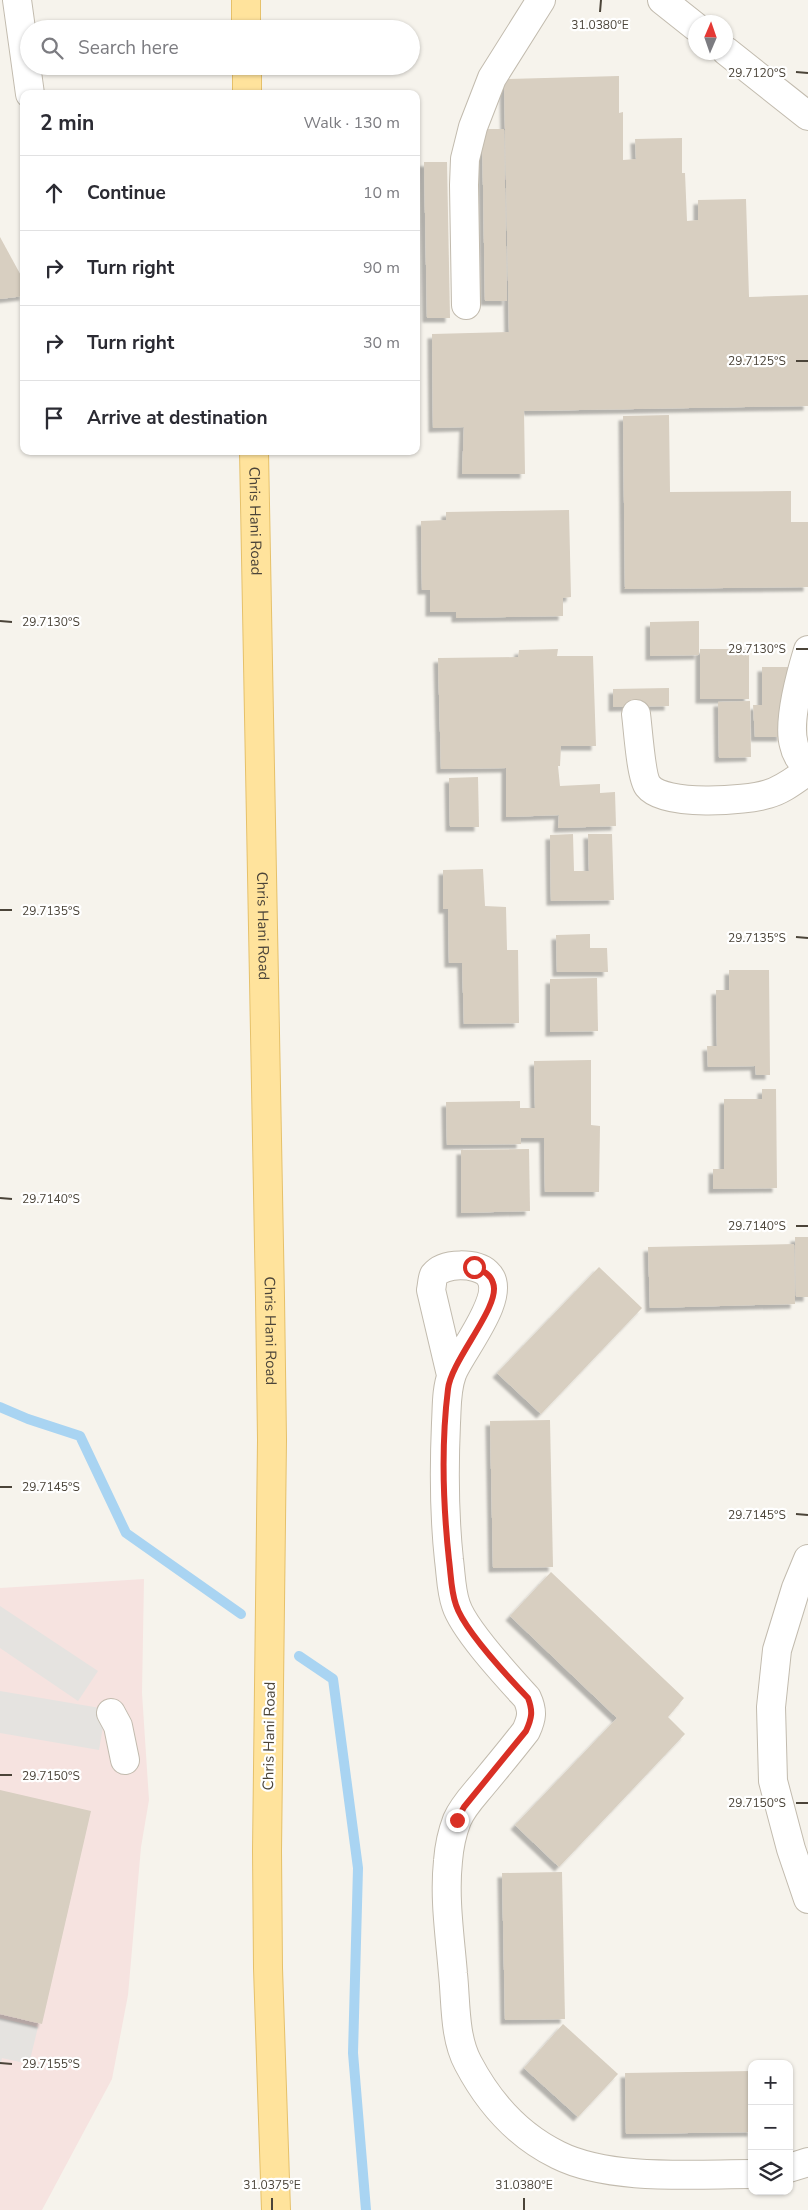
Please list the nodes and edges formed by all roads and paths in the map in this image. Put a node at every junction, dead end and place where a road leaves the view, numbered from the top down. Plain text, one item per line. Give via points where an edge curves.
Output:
1 (18, 0) edge
2 (246, 0) edge
3 (541, 0) edge
4 (662, 0) edge
5 (21, 20) edge
6 (246, 20) edge
7 (688, 21) edge
8 (733, 57) edge
9 (28, 75) edge
10 (247, 75) edge
11 (29, 90) edge
12 (247, 90) edge
13 (808, 116) edge
14 (466, 305) dead end
15 (254, 455) edge
16 (808, 650) edge
17 (636, 714) dead end
18 (808, 769) edge
19 (451, 1375) dead end
20 (808, 1559) edge
21 (111, 1713) dead end
22 (125, 1760) dead end
23 (808, 1899) edge
24 (808, 2162) edge
25 (793, 2167) edge
26 (748, 2174) edge
27 (276, 2210) edge

1 - 5 street
2 - 6 main road
3 - 14 street via 492,78 472,127 465,159 464,185
4 - 7 street
8 - 13 street
9 - 11 street
10 - 12 main road
15 - 27 main road, Chris Hani Road via 271,1317 267,1851
16 - 18 street via 798,684 793,744 799,759
17 - 18 street via 645,776 648,786 658,794 677,799 724,800 758,796 778,790
19 - 26 street via 444,1465 446,1537 456,1605 465,1623 528,1698 532,1709 532,1719 526,1731 464,1807 453,1835 448,1861 448,1919 457,2021 467,2062 499,2112 520,2132 558,2156 618,2172
20 - 23 street via 777,1650 771,1707 773,1781 790,1849
21 - 22 street via 118,1726
24 - 25 street

